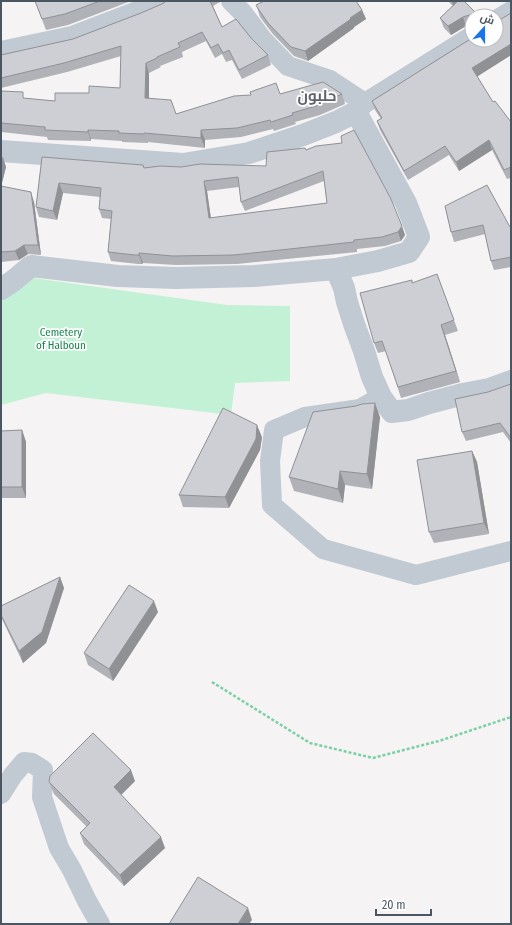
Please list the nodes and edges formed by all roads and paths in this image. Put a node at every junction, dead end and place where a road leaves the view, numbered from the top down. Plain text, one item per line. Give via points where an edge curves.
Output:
1 (162, 1) edge
2 (231, 1) edge
3 (464, 41) edge
4 (1, 52) edge
5 (360, 108) junction
6 (1, 151) edge
7 (336, 269) junction
8 (1, 289) edge
9 (511, 382) edge
10 (381, 397) junction
11 (511, 551) edge
12 (212, 682) dead end
13 (511, 717) edge
14 (1, 794) edge
15 (100, 924) edge

1 - 4 street via 72,37
2 - 5 street via 288,66 330,80
3 - 5 street
5 - 6 street via 336,122 250,153 183,164
5 - 7 street via 406,203 419,237 409,252
7 - 8 street via 254,276 176,278 118,276 31,266
7 - 10 street
9 - 10 street via 392,412
10 - 11 street via 360,409 305,417 274,430 270,461 272,505 322,548 416,575
12 - 13 path via 310,743 373,758 439,741
14 - 15 street via 24,762 32,763 43,770 42,797 58,848

